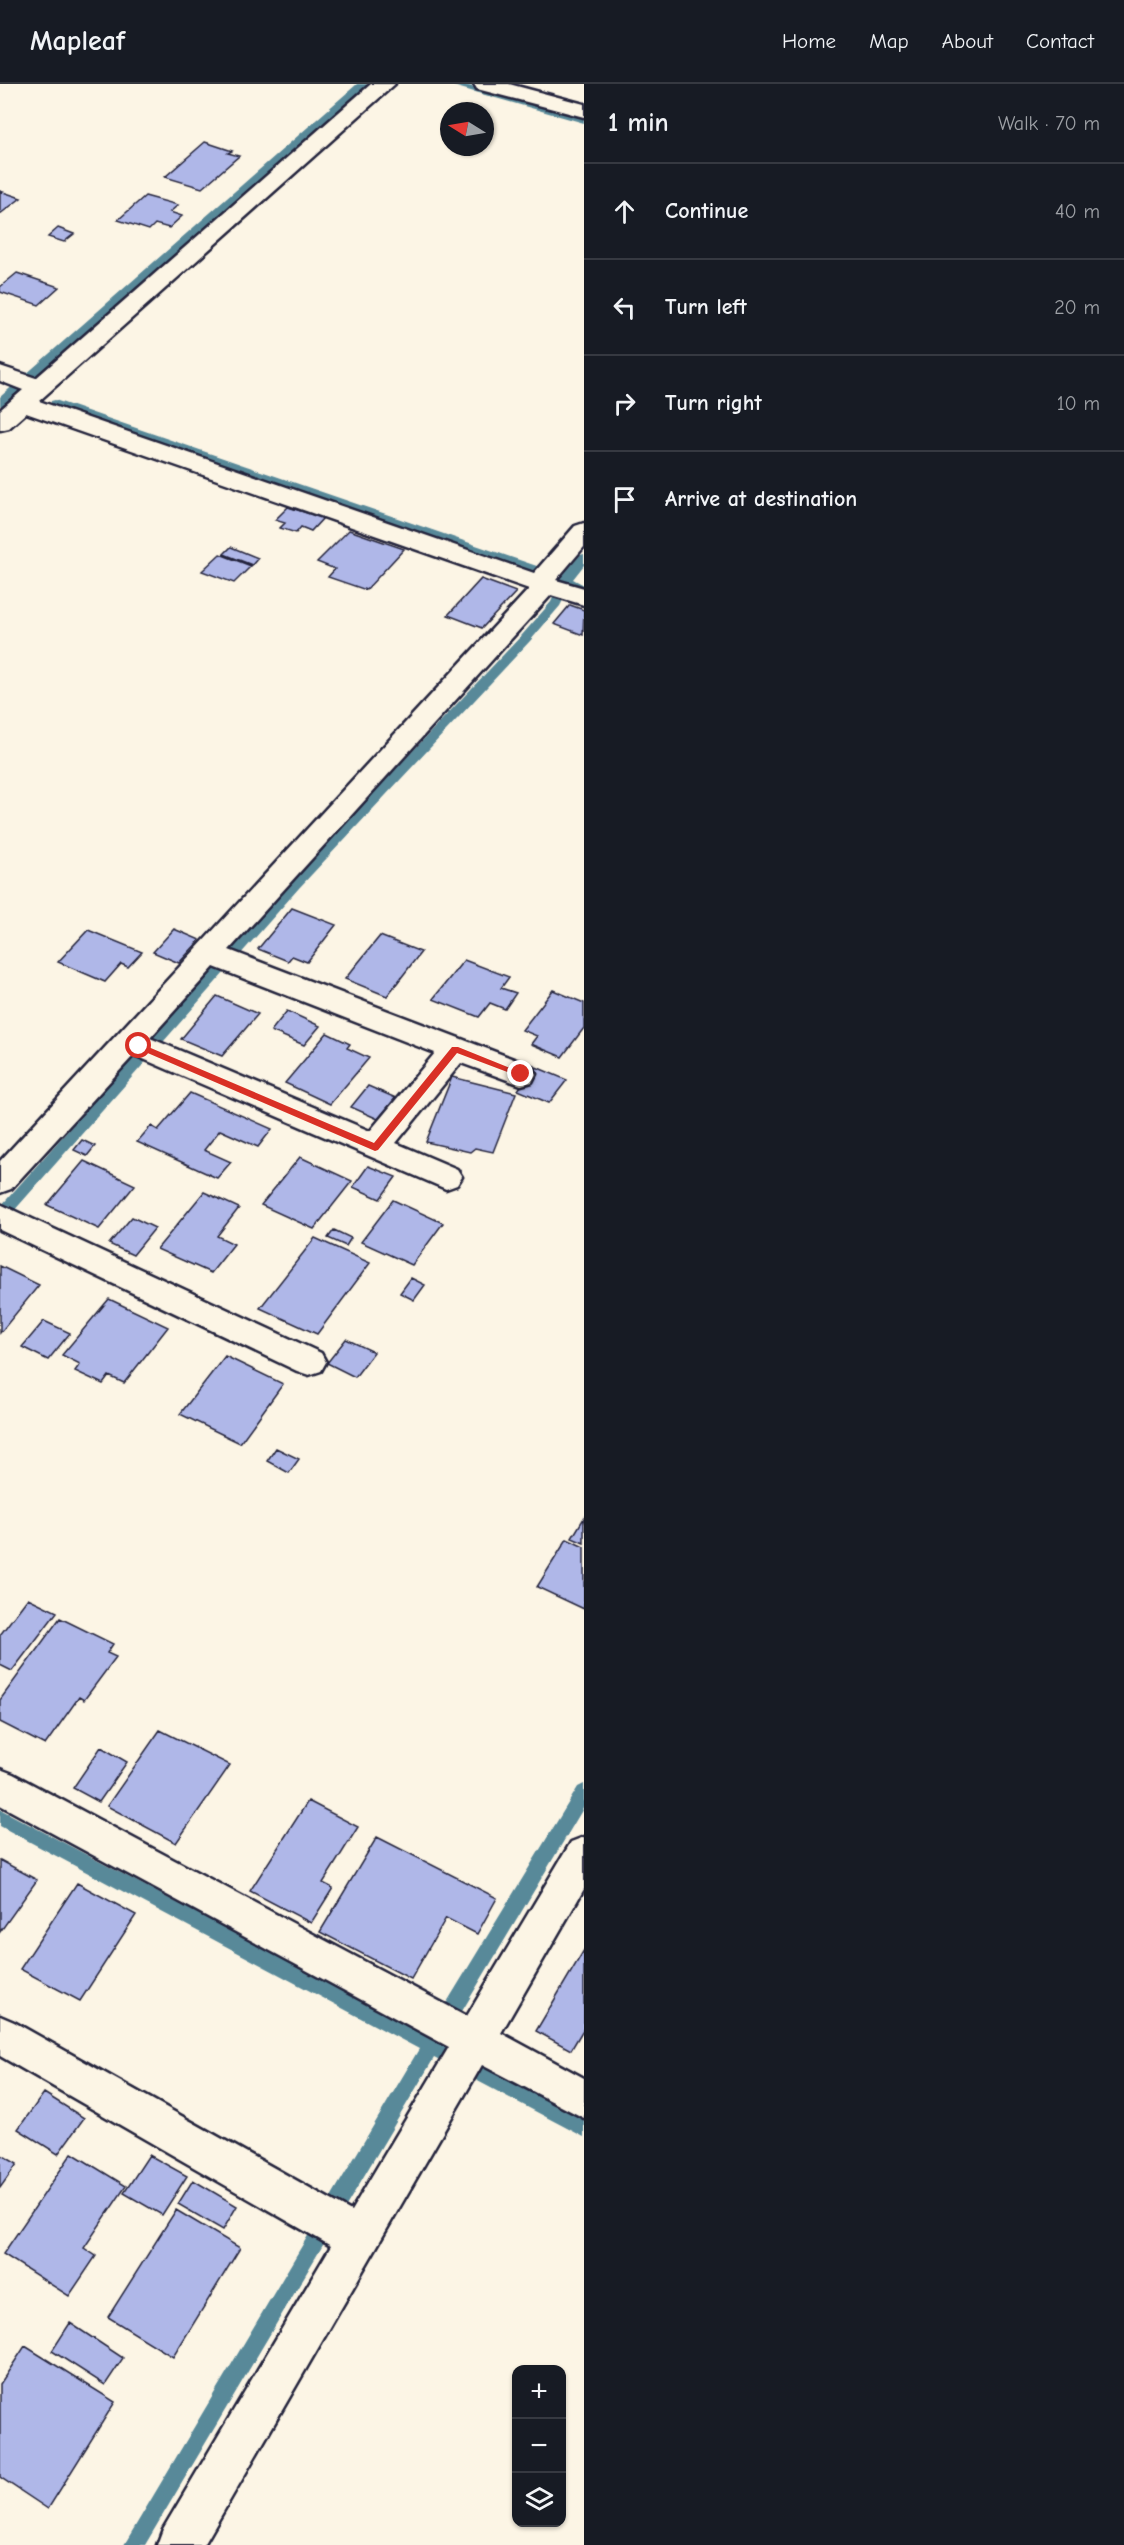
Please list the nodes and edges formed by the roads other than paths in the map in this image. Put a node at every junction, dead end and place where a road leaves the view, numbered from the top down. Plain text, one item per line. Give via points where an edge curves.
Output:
1 (384, 84) edge
2 (485, 84) edge
3 (584, 111) edge
4 (19, 386) edge
5 (0, 423) edge
6 (584, 531) edge
7 (556, 584) edge
8 (221, 959) junction
9 (142, 1047) junction
10 (455, 1049) junction
11 (521, 1074) dead end
12 (375, 1147) junction
13 (446, 1177) dead end
14 (0, 1181) edge
15 (5, 1219) edge
16 (309, 1362) dead end
17 (0, 1786) edge
18 (584, 1854) edge
19 (0, 2035) edge
20 (456, 2043) junction
21 (584, 2099) edge
22 (351, 2233) junction
23 (179, 2545) edge

1 - 4 street
2 - 3 street
4 - 5 street
4 - 7 street
6 - 7 street
7 - 8 street via 538,596
8 - 9 street
8 - 10 street
9 - 12 street
9 - 14 street
10 - 11 street
10 - 12 street
12 - 13 street
15 - 16 street
17 - 20 street
18 - 20 street
19 - 22 street
20 - 21 street
20 - 22 street
22 - 23 street

